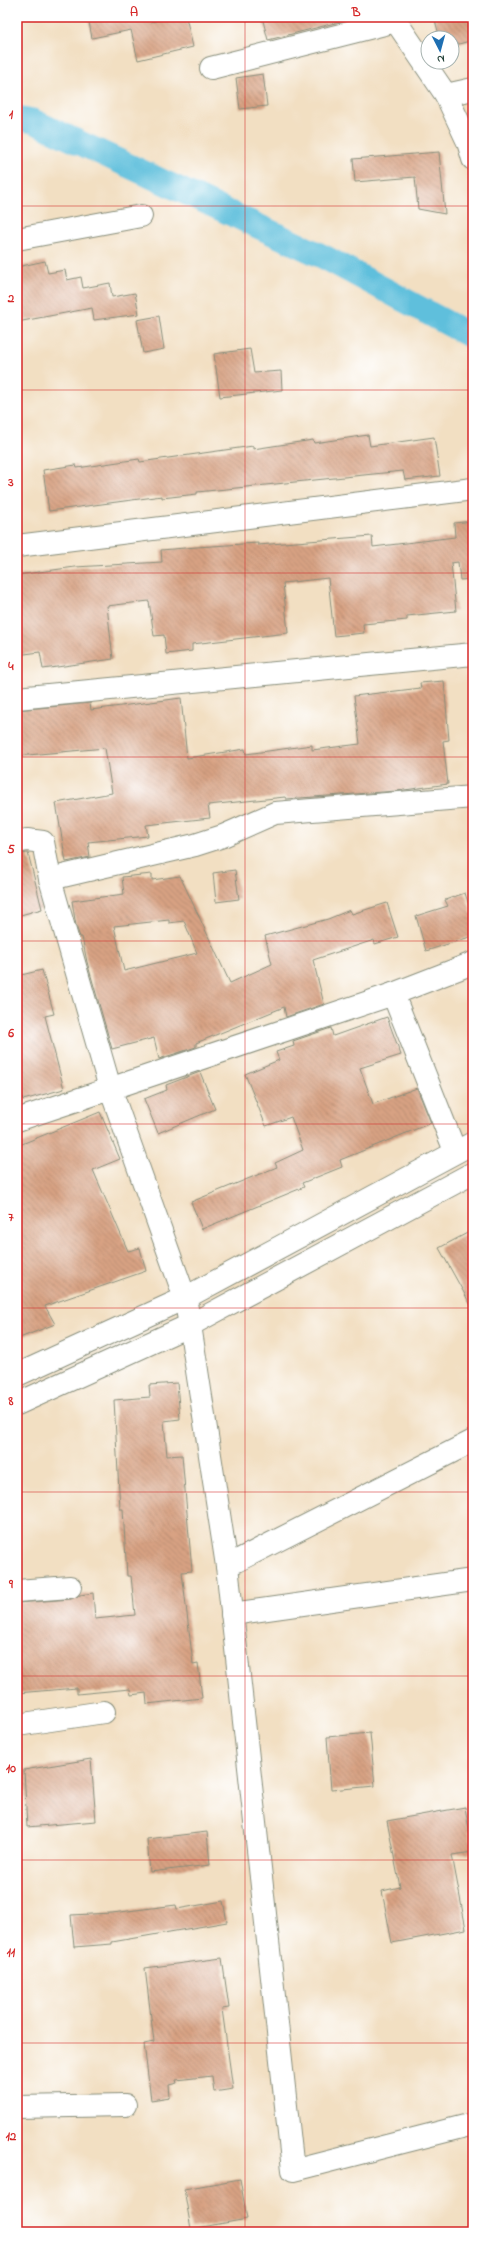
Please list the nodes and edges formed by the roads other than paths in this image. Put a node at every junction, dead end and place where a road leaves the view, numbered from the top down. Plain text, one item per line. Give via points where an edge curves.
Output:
1 (394, 19) edge
2 (210, 68) dead end
3 (473, 89) edge
4 (446, 95) junction
5 (473, 158) edge
6 (141, 216) dead end
7 (17, 239) edge
8 (473, 489) edge
9 (17, 546) edge
10 (473, 654) edge
11 (17, 698) edge
12 (473, 797) edge
13 (17, 842) edge
14 (50, 879) junction
15 (473, 963) edge
16 (393, 994) junction
17 (110, 1088) junction
18 (17, 1120) edge
19 (464, 1147) edge
20 (473, 1173) edge
21 (185, 1298) junction
22 (190, 1325) junction
23 (17, 1375) edge
24 (17, 1404) edge
25 (473, 1441) edge
26 (227, 1566) junction
27 (473, 1580) edge
28 (70, 1587) dead end
29 (17, 1591) edge
30 (232, 1614) junction
31 (104, 1712) dead end
32 (17, 1725) edge
33 (125, 2105) dead end
34 (17, 2107) edge
35 (473, 2124) edge

1 - 2 street
1 - 4 street
3 - 4 street
4 - 5 street
6 - 7 street
8 - 9 street
10 - 11 street
12 - 14 street via 275,813 223,836 195,845
13 - 14 street via 43,842
14 - 17 street
15 - 16 street
16 - 17 street
16 - 19 street
17 - 18 street
17 - 21 street
19 - 21 street
20 - 22 street
21 - 22 street
21 - 23 street
22 - 24 street
22 - 26 street
25 - 26 street
26 - 30 street
27 - 30 street
28 - 29 street
30 - 35 street via 293,2170
31 - 32 street
33 - 34 street

